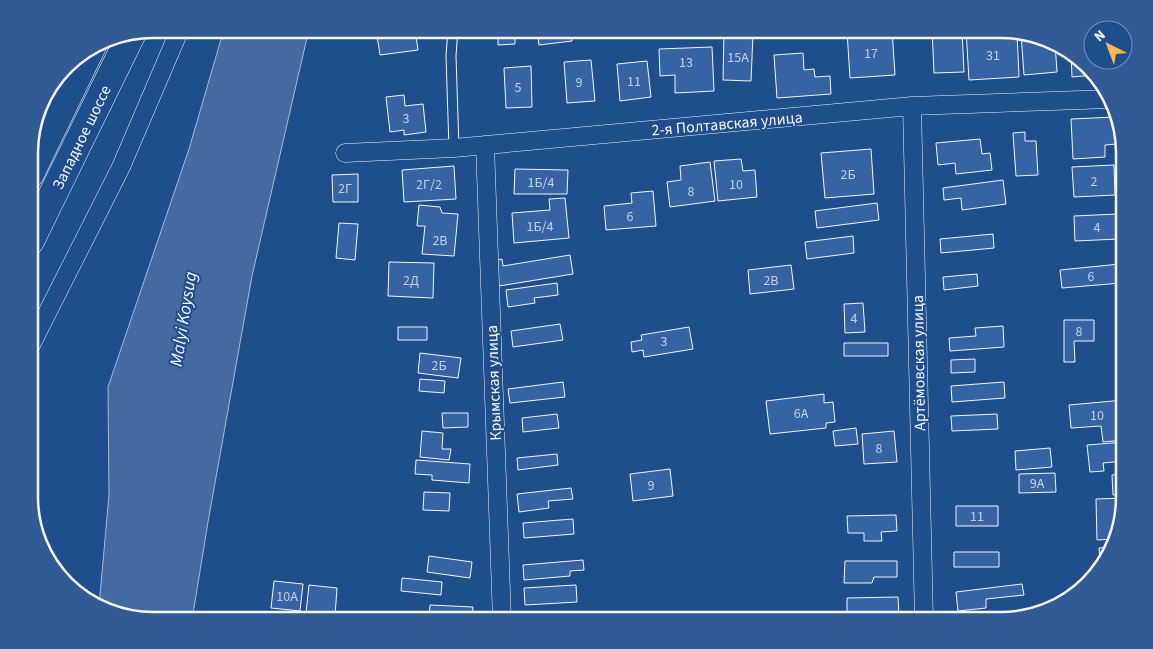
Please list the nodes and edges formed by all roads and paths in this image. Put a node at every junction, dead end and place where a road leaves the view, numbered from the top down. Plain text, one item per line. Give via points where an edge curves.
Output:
1 (176, 38) edge
2 (452, 38) edge
3 (129, 40) edge
4 (86, 59) edge
5 (1102, 99) edge
6 (912, 106) junction
7 (485, 145) junction
8 (454, 148) junction
9 (345, 152) dead end
10 (38, 157) edge
11 (38, 225) edge
12 (38, 331) edge
13 (924, 611) edge
14 (502, 612) edge

1 - 12 street via 121,167
2 - 8 lane
3 - 11 highway, Западное шоссе
4 - 10 highway, Западное шоссе
5 - 6 street, 2-я Полтавская улица
6 - 7 street, 2-я Полтавская улица
6 - 13 street, Артёмовская улица
7 - 8 street, 2-я Полтавская улица
7 - 14 street, Крымская улица
8 - 9 street, 2-я Полтавская улица

